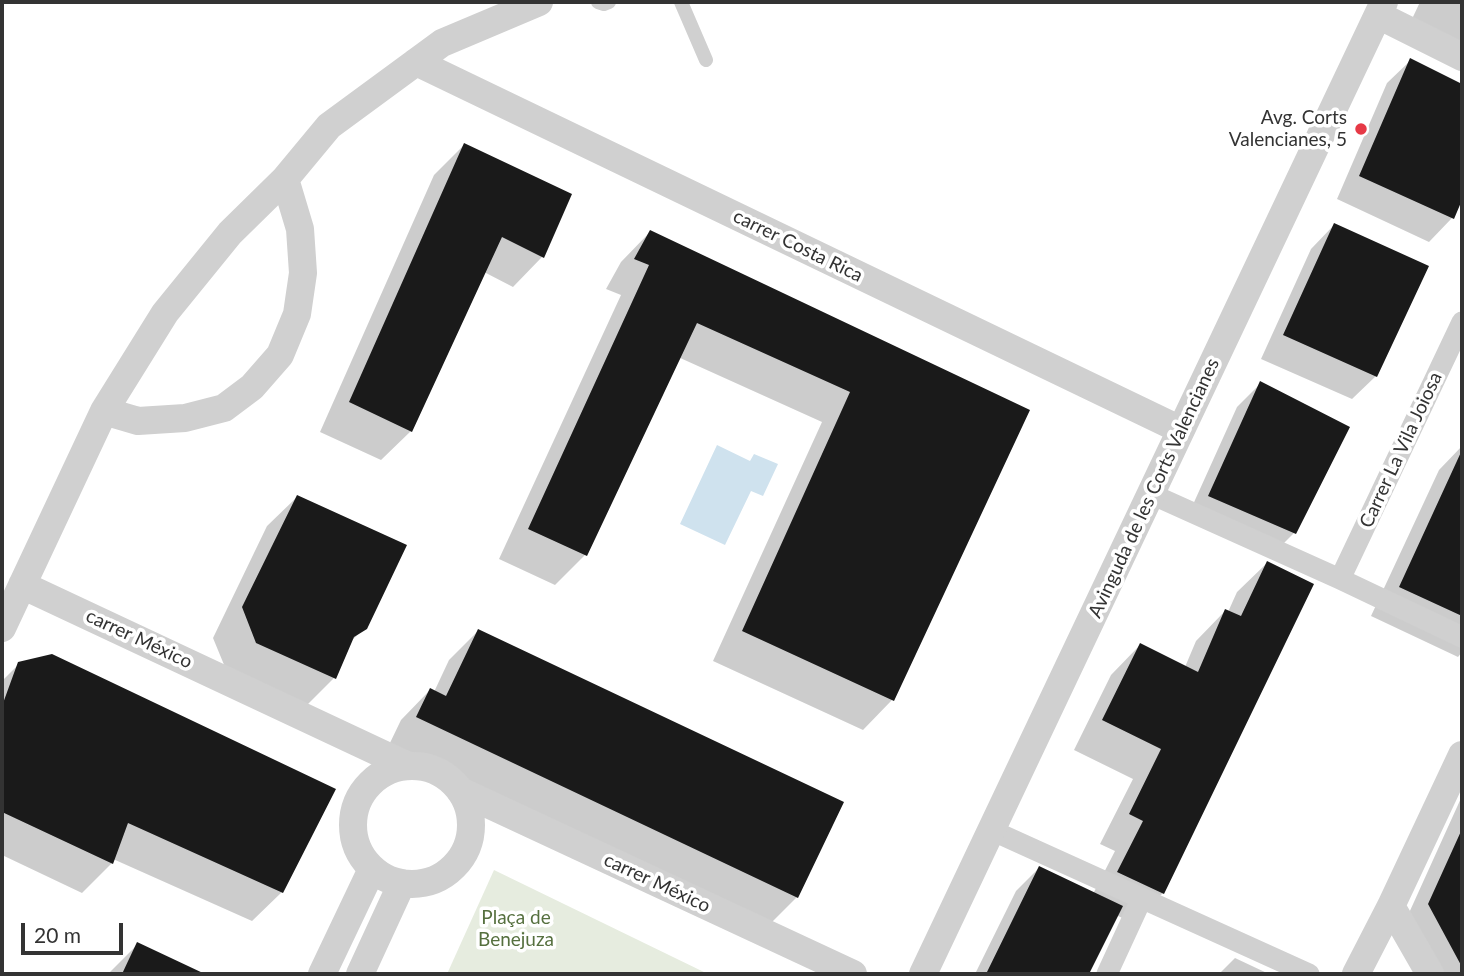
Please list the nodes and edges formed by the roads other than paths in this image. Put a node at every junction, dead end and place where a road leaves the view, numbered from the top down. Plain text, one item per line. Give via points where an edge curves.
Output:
1 (539, 2) edge
2 (598, 2) edge
3 (609, 2) edge
4 (681, 2) edge
5 (1381, 8) edge
6 (1462, 57) edge
7 (706, 60) dead end
8 (416, 62) junction
9 (285, 179) junction
10 (1462, 322) edge
11 (104, 411) junction
12 (1181, 430) junction
13 (1151, 495) junction
14 (1340, 579) junction
15 (22, 585) junction
16 (2, 628) edge
17 (1462, 637) edge
18 (1462, 755) edge
19 (408, 766) junction
20 (460, 791) junction
21 (991, 830) junction
22 (372, 869) junction
23 (402, 883) junction
24 (1142, 898) junction
25 (1391, 905) junction
26 (321, 974) edge
27 (360, 974) edge
28 (853, 974) edge
29 (923, 974) edge
30 (1107, 974) edge
31 (1308, 974) edge
32 (1356, 974) edge
33 (1430, 974) edge

1 - 8 street via 442,43
2 - 3 lane
4 - 7 lane
5 - 6 street
5 - 12 street, Avinguda de les Corts Valencianes
8 - 9 street via 329,125
8 - 12 street, carrer Costa Rica
9 - 11 street via 230,233 165,313
9 - 11 street via 300,229 303,273 297,314 279,355 251,387 224,408 185,418 138,421
10 - 14 street, Carrer La Vila Joiosa
11 - 15 street
12 - 13 street, Avinguda de les Corts Valencianes
13 - 14 street
13 - 21 street, Avinguda de les Corts Valencianes
14 - 17 street
15 - 16 street
15 - 19 street, carrer México
18 - 25 street
19 - 20 street via 439,772
19 - 22 street via 378,776 358,800 353,830 359,852
20 - 23 street via 471,820 461,859 433,880
20 - 28 street, carrer México
21 - 24 street
21 - 29 street, Avinguda de les Corts Valencianes
22 - 23 street
22 - 26 street
23 - 27 street
24 - 30 street
24 - 31 street
25 - 32 street
25 - 33 street

